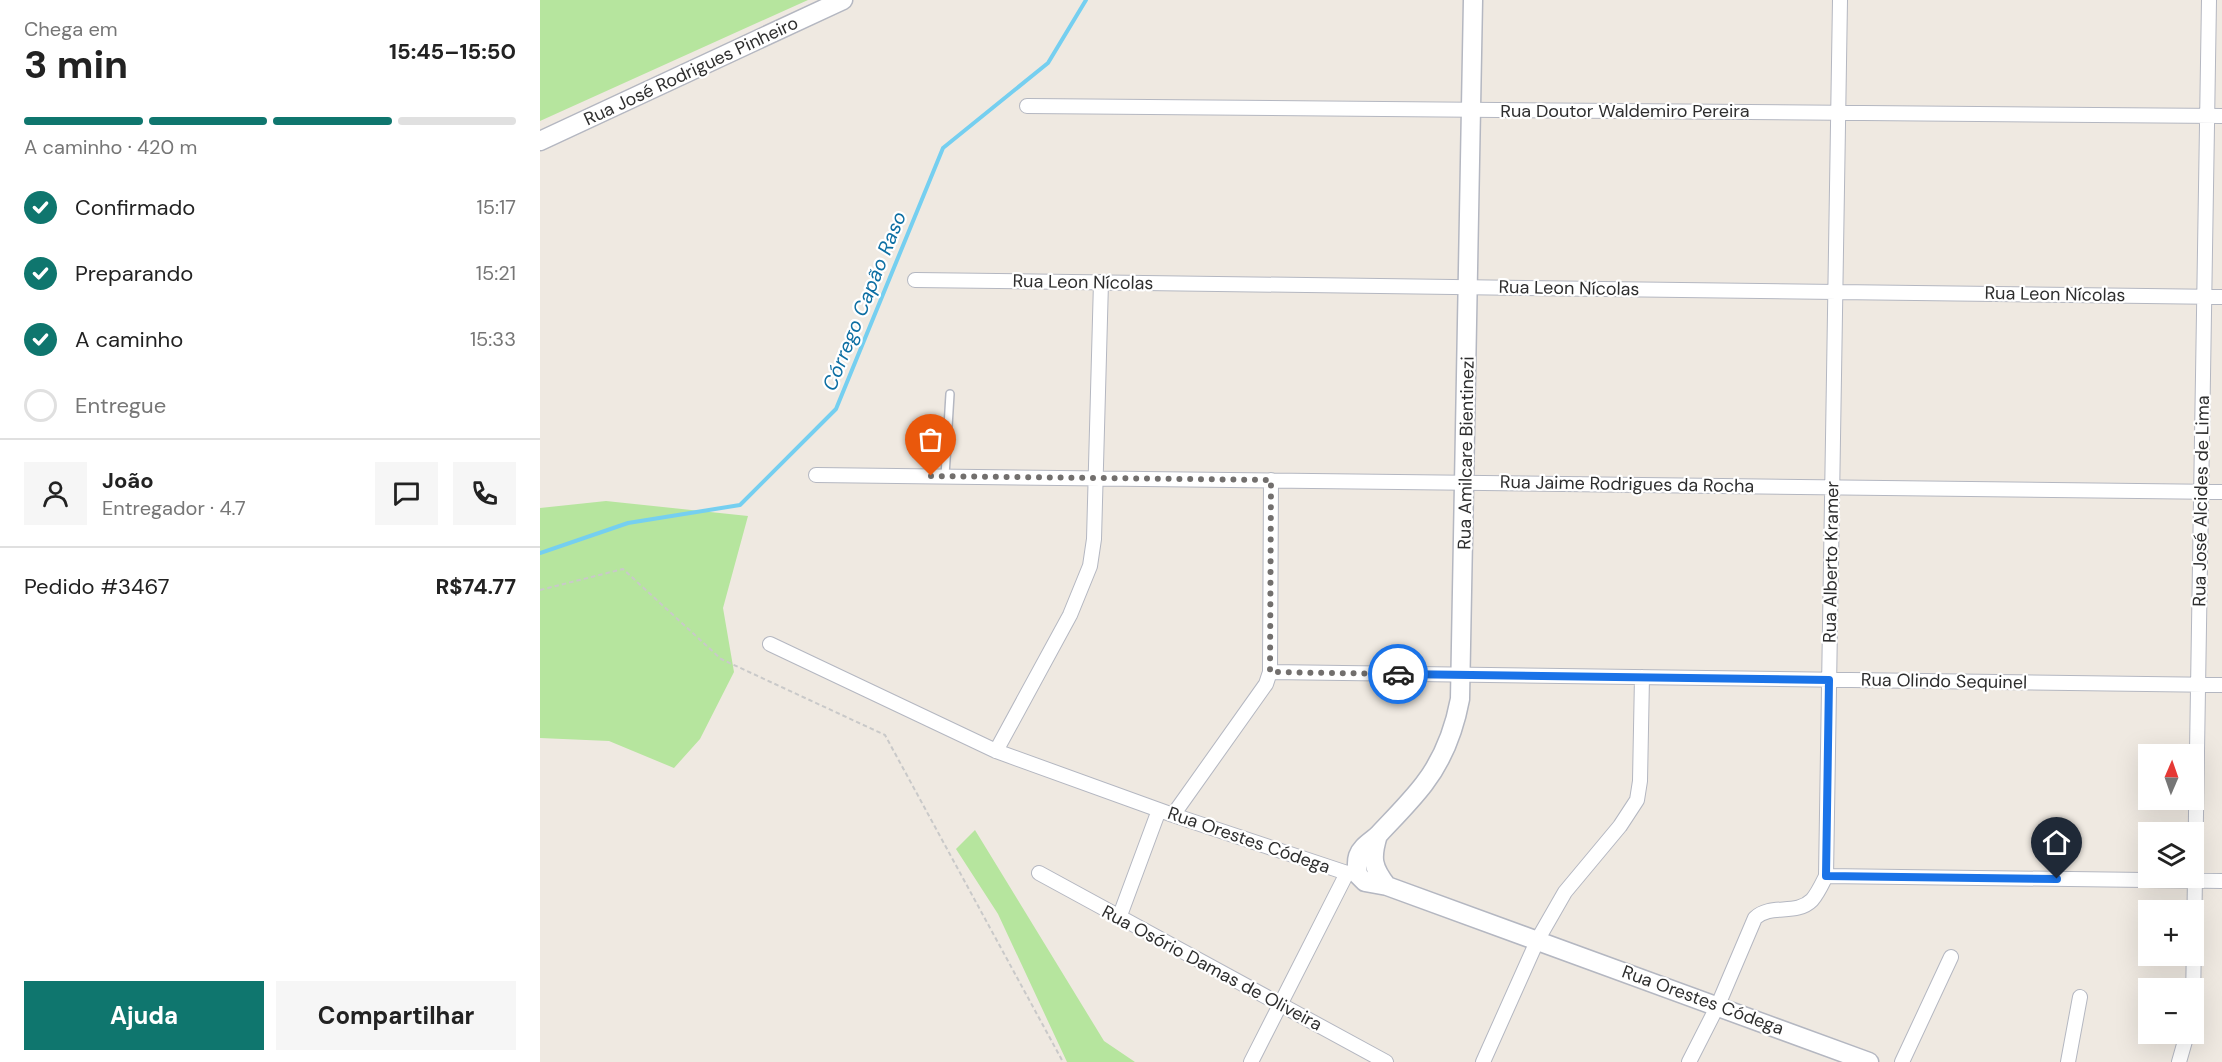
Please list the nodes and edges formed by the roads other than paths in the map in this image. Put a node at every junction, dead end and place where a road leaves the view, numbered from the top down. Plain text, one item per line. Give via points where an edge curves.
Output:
1 (843, 0) edge
2 (1473, 0) edge
3 (1840, 0) edge
4 (2209, 0) edge
5 (1027, 106) dead end
6 (1471, 109) junction
7 (1839, 112) junction
8 (2207, 116) junction
9 (2222, 116) edge
10 (540, 141) edge
11 (915, 280) dead end
12 (1101, 282) junction
13 (1468, 287) junction
14 (1836, 292) junction
15 (2204, 296) junction
16 (2222, 297) edge
17 (950, 394) dead end
18 (816, 475) dead end
19 (945, 476) junction
20 (1096, 478) junction
21 (1271, 480) junction
22 (1465, 482) junction
23 (1832, 487) junction
24 (2201, 491) junction
25 (2222, 492) edge
26 (770, 644) dead end
27 (1270, 672) junction
28 (1462, 675) junction
29 (1642, 677) junction
30 (1829, 680) junction
31 (2198, 684) junction
32 (2222, 684) edge
33 (996, 751) junction
34 (1160, 810) junction
35 (1173, 815) junction
36 (2196, 822) edge
37 (1378, 835) junction
38 (1352, 872) junction
39 (1039, 873) dead end
40 (1826, 876) junction
41 (2138, 880) edge
42 (2204, 881) edge
43 (2222, 881) edge
44 (1387, 886) junction
45 (2195, 888) edge
46 (1119, 918) junction
47 (1538, 939) junction
48 (1951, 957) dead end
49 (2193, 978) edge
50 (2080, 997) dead end
51 (1280, 1004) junction
52 (1718, 1005) junction
53 (2184, 1044) edge
54 (1251, 1062) edge
55 (1386, 1062) edge
56 (1483, 1062) edge
57 (1689, 1062) edge
58 (1869, 1062) edge
59 (1902, 1062) edge
60 (2068, 1062) edge
61 (2179, 1062) edge

1 - 10 main road, Rua José Rodrigues Pinheiro
2 - 6 main road, Rua Amilcare Bientinezi
3 - 7 street, Rua Alberto Kramer
4 - 8 street, Rua José Alcides de Lima
5 - 6 street, Rua Doutor Waldemiro Pereira
6 - 7 street, Rua Doutor Waldemiro Pereira
6 - 13 main road, Rua Amilcare Bientinezi
7 - 8 street, Rua Doutor Waldemiro Pereira
7 - 14 street, Rua Alberto Kramer
8 - 9 street, Rua Doutor Waldemiro Pereira
8 - 15 street, Rua José Alcides de Lima
11 - 12 street, Rua Leon Nícolas
12 - 13 street, Rua Leon Nícolas
12 - 20 street
13 - 14 street, Rua Leon Nícolas
13 - 22 main road, Rua Amilcare Bientinezi
14 - 15 street, Rua Leon Nícolas
14 - 23 street, Rua Alberto Kramer
15 - 16 street, Rua Leon Nícolas
15 - 24 street, Rua José Alcides de Lima
17 - 19 lane
18 - 19 street, Rua Jaime Rodrigues da Rocha
19 - 20 street, Rua Jaime Rodrigues da Rocha
20 - 21 street, Rua Jaime Rodrigues da Rocha
20 - 33 street via 1093,551 1084,582
21 - 22 street, Rua Jaime Rodrigues da Rocha
21 - 27 street
22 - 23 street, Rua Jaime Rodrigues da Rocha
22 - 28 main road, Rua Amilcare Bientinezi
23 - 24 street, Rua Jaime Rodrigues da Rocha
23 - 30 street, Rua Alberto Kramer
24 - 25 street, Rua Jaime Rodrigues da Rocha
24 - 31 street, Rua José Alcides de Lima
26 - 33 street, Rua Orestes Códega
27 - 28 street, Rua Olindo Sequinel
27 - 35 street via 1261,694
28 - 29 street, Rua Olindo Sequinel
28 - 37 main road, Rua Amilcare Bientinezi via 1449,744 1424,784
29 - 30 street, Rua Olindo Sequinel
29 - 47 street via 1637,800 1565,892
30 - 31 street, Rua Olindo Sequinel
30 - 40 street, Rua Alberto Kramer
31 - 32 street, Rua Olindo Sequinel
31 - 36 street, Rua José Alcides de Lima
33 - 34 street, Rua Orestes Códega
34 - 35 street, Rua Orestes Códega
34 - 46 street
35 - 38 street, Rua Orestes Códega
37 - 38 main road, Rua Amilcare Bientinezi via 1362,849
37 - 44 main road via 1375,871
38 - 44 main road, Rua Orestes Códega via 1365,882
38 - 51 street, Rua Amilcare Bientinezi
39 - 46 street, Rua Osório Damas de Oliveira
40 - 41 street
40 - 52 street via 1818,893 1804,906 1762,912 1755,918
42 - 43 street
44 - 47 main road, Rua Orestes Códega
45 - 49 street, Rua José Alcides de Lima
46 - 51 street, Rua Osório Damas de Oliveira
47 - 52 main road, Rua Orestes Códega
47 - 56 street
48 - 59 street
50 - 60 street
51 - 54 street, Rua Amilcare Bientinezi
51 - 55 street, Rua Osório Damas de Oliveira
52 - 57 street
52 - 58 main road, Rua Orestes Códega
53 - 61 street

